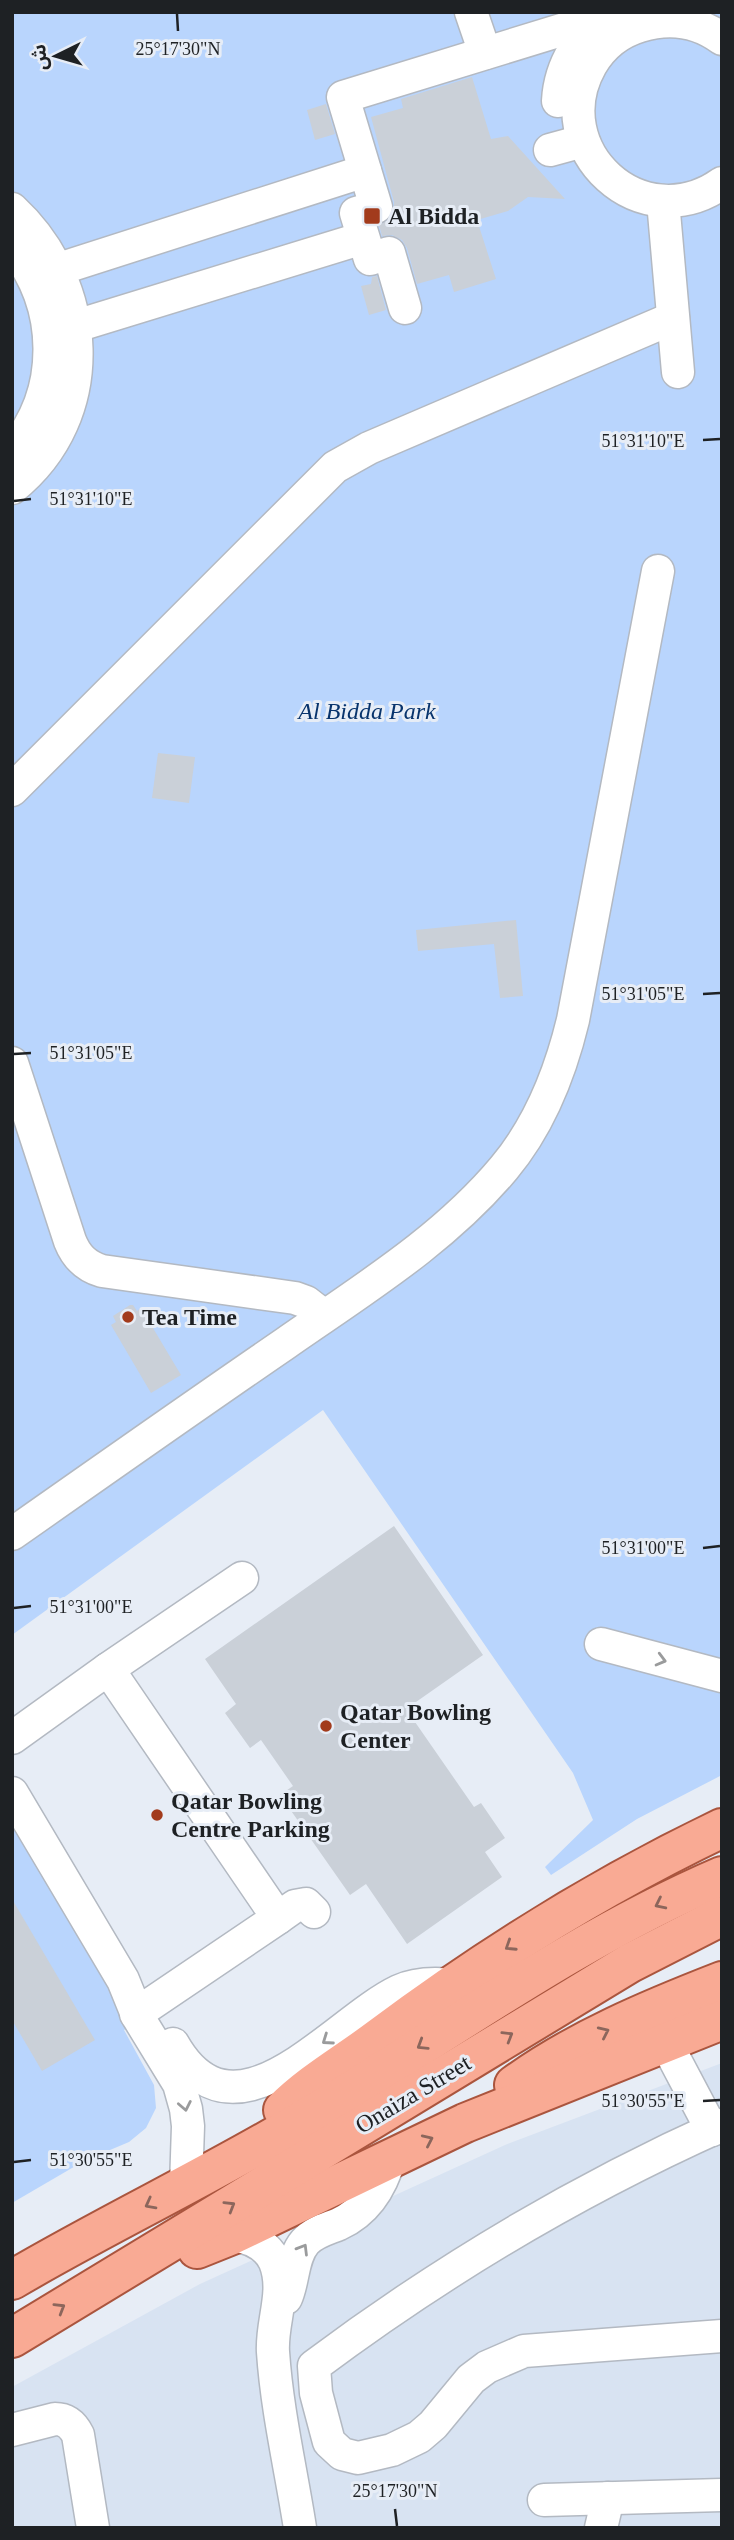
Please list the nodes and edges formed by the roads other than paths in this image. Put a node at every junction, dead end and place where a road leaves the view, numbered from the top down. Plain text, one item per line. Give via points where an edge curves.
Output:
1 (471, 12) edge
2 (612, 21) edge
3 (722, 39) edge
4 (485, 53) junction
5 (365, 171) junction
6 (722, 183) edge
7 (722, 206) edge
8 (12, 209) edge
9 (664, 211) junction
10 (363, 238) junction
11 (12, 246) edge
12 (46, 273) junction
13 (405, 308) dead end
14 (673, 318) junction
15 (63, 330) junction
16 (678, 372) dead end
17 (12, 451) edge
18 (12, 488) edge
19 (658, 571) dead end
20 (12, 790) edge
21 (12, 1063) edge
22 (324, 1317) junction
23 (12, 1534) edge
24 (242, 1578) dead end
25 (601, 1644) dead end
26 (108, 1669) junction
27 (722, 1676) edge
28 (12, 1738) edge
29 (12, 1793) edge
30 (722, 1828) edge
31 (722, 1876) edge
32 (314, 1912) dead end
33 (722, 1916) edge
34 (278, 1918) junction
35 (722, 1981) edge
36 (452, 1985) junction
37 (143, 2009) junction
38 (722, 2020) edge
39 (665, 2041) junction
40 (465, 2123) junction
41 (717, 2128) edge
42 (253, 2148) junction
43 (390, 2157) junction
44 (186, 2186) junction
45 (232, 2235) junction
46 (12, 2280) edge
47 (109, 2280) junction
48 (278, 2311) junction
49 (722, 2336) edge
50 (12, 2338) edge
51 (314, 2366) junction
52 (275, 2371) junction
53 (12, 2430) edge
54 (722, 2495) edge
55 (544, 2500) dead end
56 (604, 2513) edge
57 (93, 2528) edge
58 (300, 2528) edge

1 - 4 street
2 - 3 street via 683,22
2 - 4 street via 583,23
2 - 9 street via 605,47 586,74 579,124 566,146 590,157 614,183
4 - 5 street via 343,97
5 - 10 street via 376,207 356,214
5 - 12 street
6 - 9 street
7 - 9 street via 702,215
8 - 12 street via 31,227
9 - 14 street
10 - 13 street via 370,259 389,253
10 - 15 street
11 - 12 street
12 - 15 street via 47,315
14 - 16 street
14 - 20 street via 369,448 335,467
15 - 17 street via 41,402
15 - 18 street via 75,376 61,423 36,464
19 - 22 street via 573,1020 554,1083 523,1141 482,1191 414,1252
21 - 22 street via 70,1241 81,1260 102,1270 295,1298
22 - 23 street
24 - 26 street
25 -> 27 street
26 - 28 street
26 - 34 street
29 - 37 street
30 -> 36 main road, Onaiza Street via 598,1892
31 -> 42 main road, Onaiza Street via 586,1944
32 - 34 street via 300,1904
47 -> 33 main road, Onaiza Street via 606,1976
34 - 37 street
40 -> 35 main road via 558,2056
36 -> 37 street via 434,1983 401,1990 277,2075 237,2088 209,2082 191,2070
36 - 42 main road, Onaiza Street via 309,2087
37 -> 44 street via 184,2096
38 - 39 main road, Onaiza Street
39 - 40 main road, Onaiza Street
39 - 41 street
43 -> 40 main road, Onaiza Street
41 - 51 street via 511,2234
42 - 44 main road, Onaiza Street
43 - 45 main road, Onaiza Street
48 -> 43 street via 302,2246 366,2205 385,2176
44 -> 46 main road, Onaiza Street
45 - 47 main road, Onaiza Street
45 - 48 street via 256,2241 273,2258 280,2283
50 -> 47 main road, Onaiza Street
48 - 52 street
49 - 51 street via 524,2351 486,2367 471,2379 419,2437 392,2451 358,2458 342,2454 329,2442
51 - 52 street
52 - 58 street
53 - 57 street via 55,2419 72,2425 78,2435
54 - 56 street
55 - 56 street

